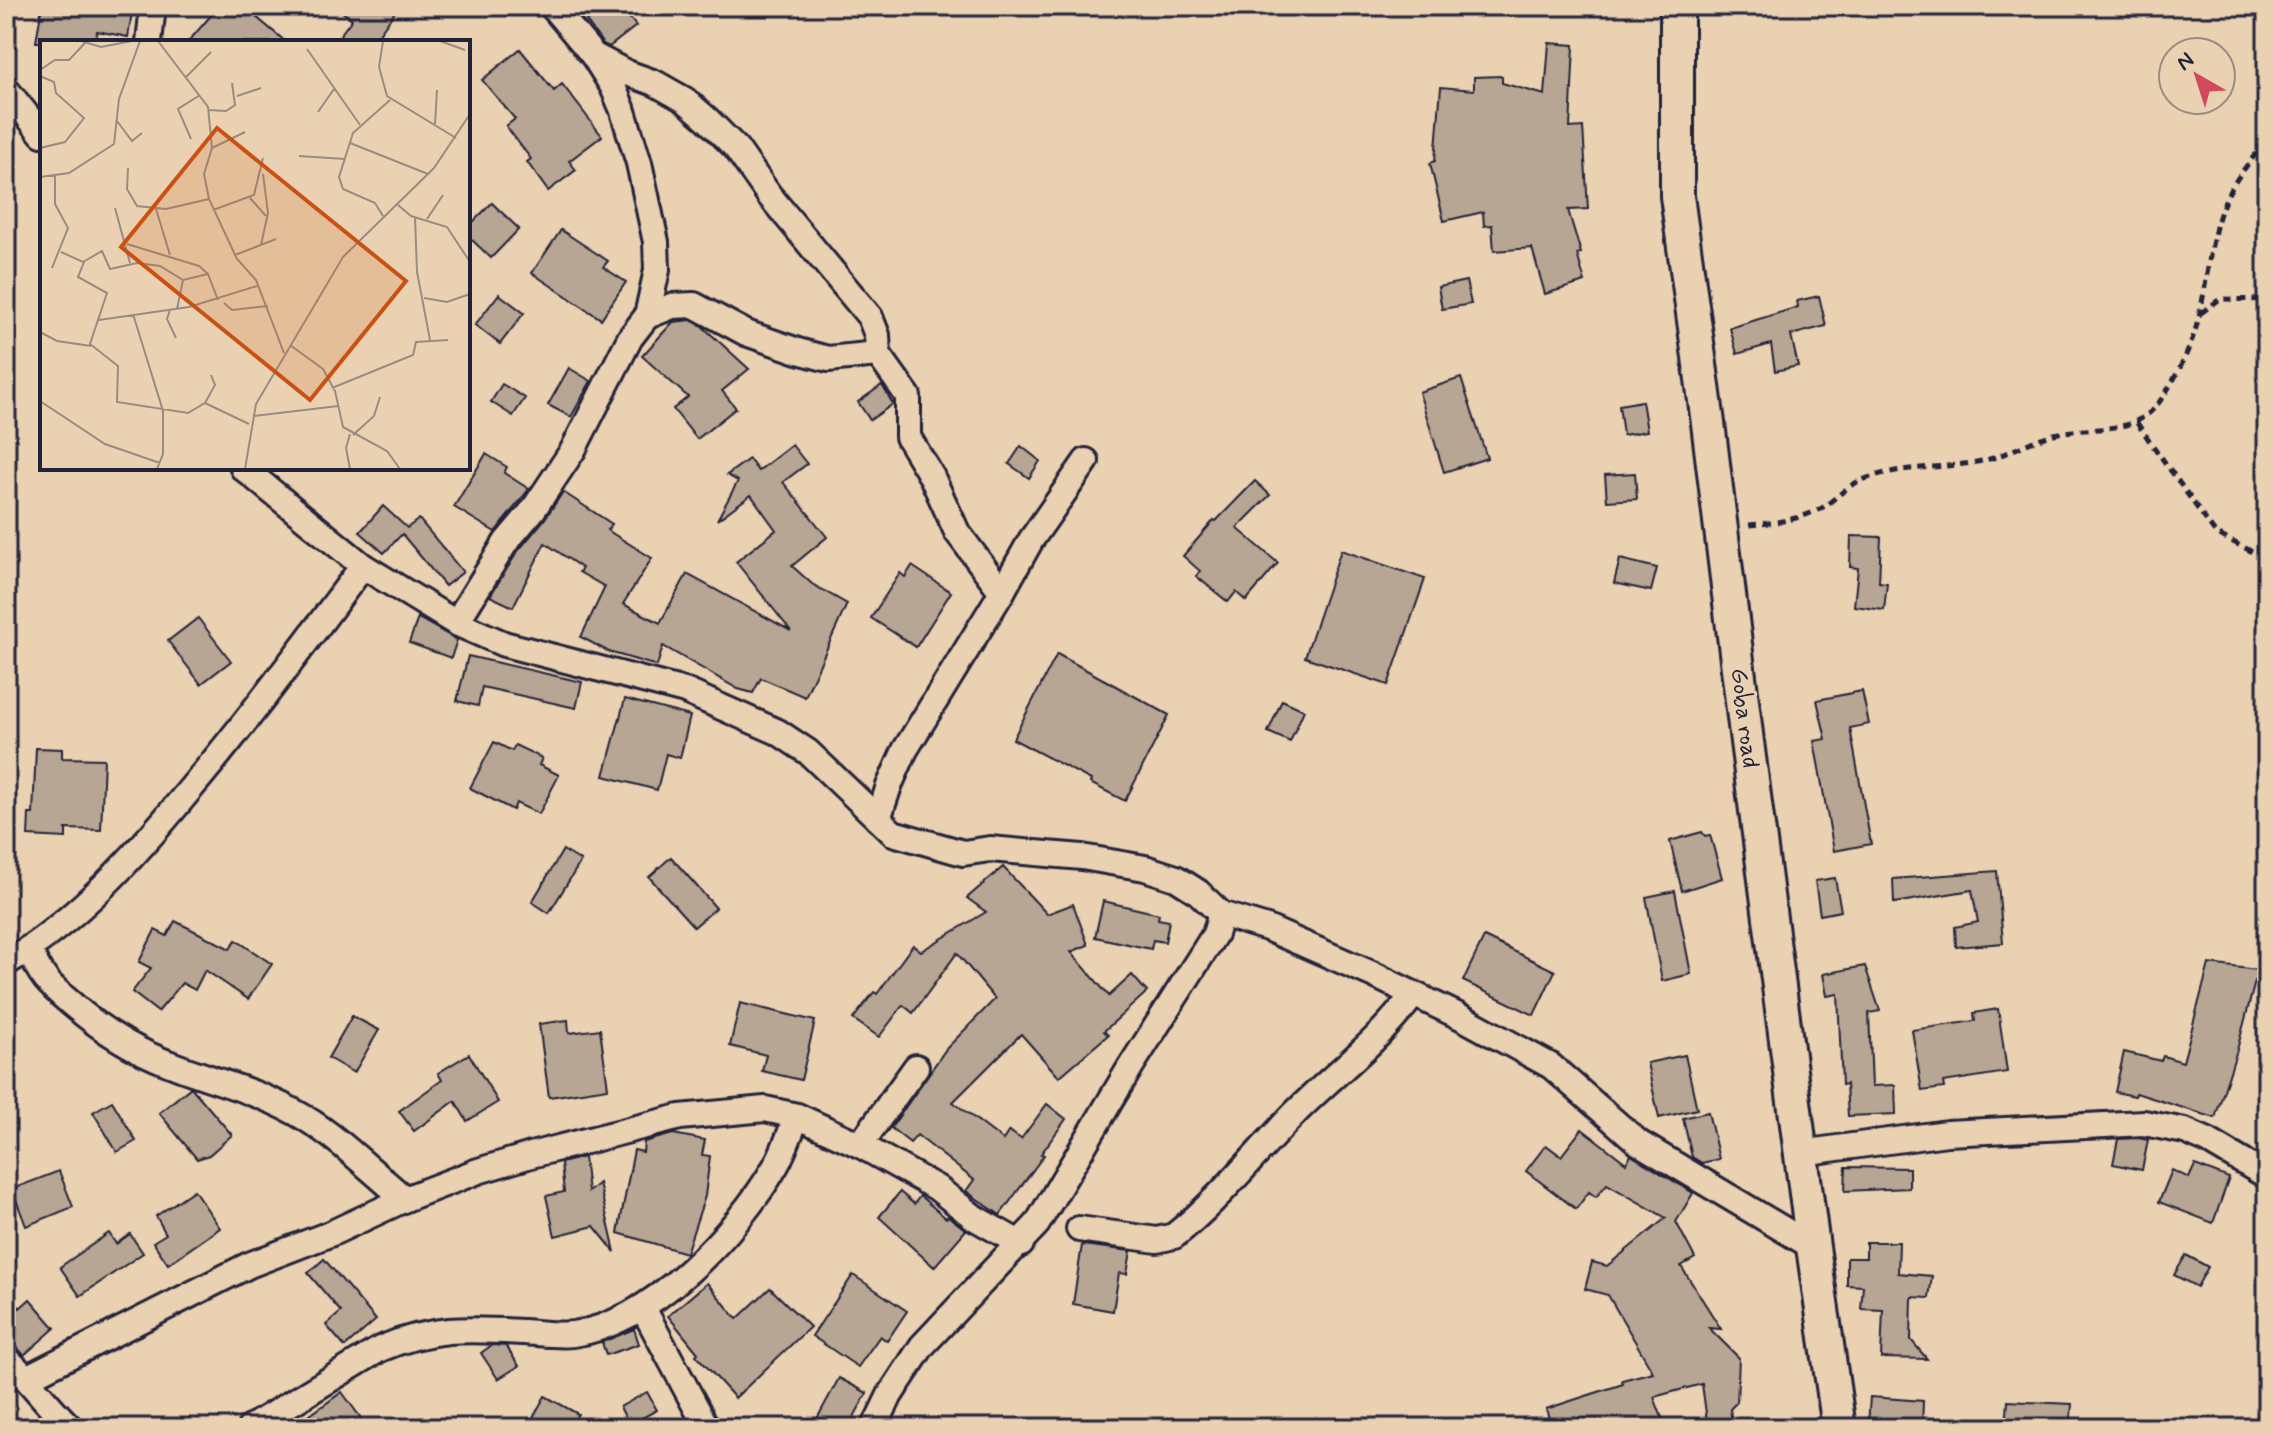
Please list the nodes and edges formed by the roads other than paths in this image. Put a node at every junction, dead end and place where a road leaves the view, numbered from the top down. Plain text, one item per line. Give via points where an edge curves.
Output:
1 (153, 6) edge
2 (552, 6) edge
3 (1677, 6) edge
4 (149, 40) edge
5 (593, 55) junction
6 (6, 89) edge
7 (40, 132) edge
8 (647, 316) junction
9 (878, 354) junction
10 (1086, 461) dead end
11 (245, 470) edge
12 (363, 566) junction
13 (1002, 592) junction
14 (456, 623) junction
15 (878, 819) junction
16 (1221, 914) junction
17 (30, 949) junction
18 (6, 963) edge
19 (1413, 995) junction
20 (916, 1067) dead end
21 (797, 1116) junction
22 (860, 1145) junction
23 (1801, 1153) junction
24 (2267, 1176) edge
25 (405, 1199) junction
26 (1079, 1229) dead end
27 (1021, 1244) junction
28 (1813, 1247) junction
29 (643, 1308) junction
30 (6, 1358) edge
31 (28, 1377) junction
32 (71, 1428) edge
33 (250, 1428) edge
34 (707, 1428) edge
35 (874, 1428) edge
36 (1839, 1428) edge

1 - 4 street
2 - 5 street
3 - 23 main road, Goba road via 1677,196
5 - 8 street via 622,108 656,242 657,270
5 - 9 street via 685,100 736,148 870,317
6 - 7 street
8 - 9 street via 672,306 694,305 746,333 828,359
8 - 14 street via 630,338 573,450
9 - 13 street via 908,396 908,437 957,532
10 - 13 street
11 - 12 street
12 - 14 street
12 - 17 street via 239,731 147,841
13 - 15 street via 905,750
14 - 15 street via 504,644 685,691 778,732 808,752
15 - 16 street via 893,833 963,853 990,849 1145,868 1176,878
16 - 19 street via 1267,928
16 - 27 street via 1180,992
17 - 18 street
17 - 25 street via 48,983 127,1045 303,1117
19 - 26 street via 1356,1060 1174,1236 1157,1240
19 - 28 street via 1551,1066 1639,1143
20 - 22 street
21 - 22 street
21 - 25 street via 765,1109 680,1117 478,1171
21 - 29 street via 777,1164 735,1226
22 - 27 street
23 - 24 street via 1947,1133 2144,1123 2185,1131
23 - 28 main road, Goba road
25 - 31 street via 249,1265
27 - 35 street via 922,1346
28 - 36 main road, Goba road
29 - 33 street via 603,1328 571,1335 463,1328 400,1340
29 - 34 street
30 - 31 street
31 - 32 street

